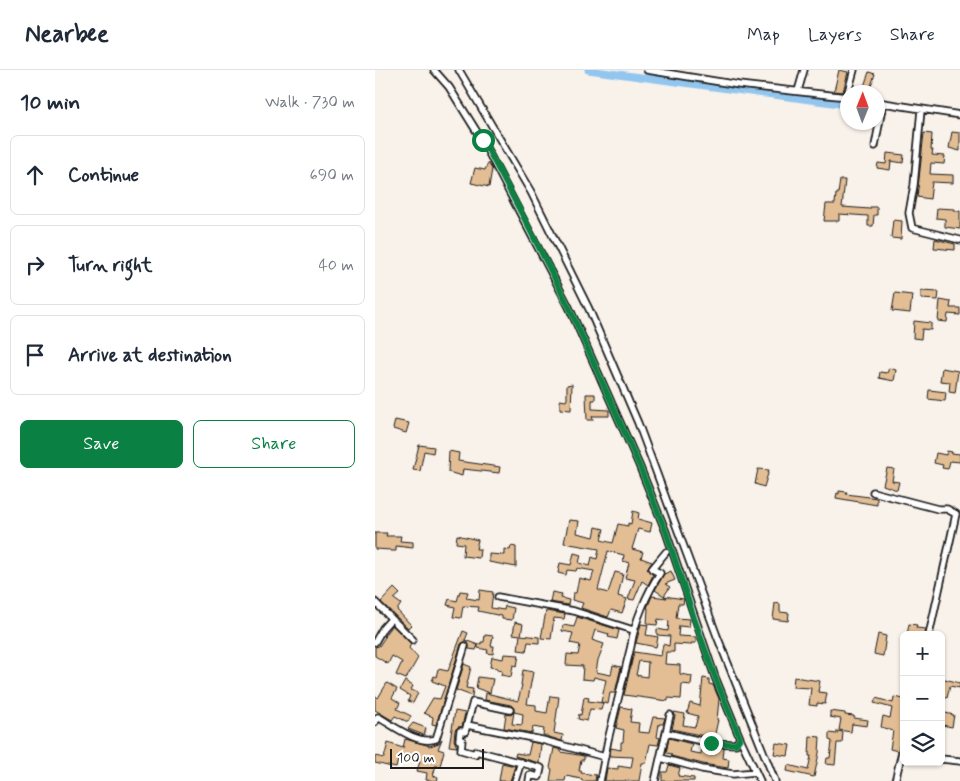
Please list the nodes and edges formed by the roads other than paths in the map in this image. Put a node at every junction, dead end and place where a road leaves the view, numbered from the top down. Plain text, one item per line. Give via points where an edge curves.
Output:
1 (434, 70) edge
2 (459, 70) edge
3 (647, 70) edge
4 (804, 70) edge
5 (854, 70) edge
6 (680, 73) edge
7 (851, 85) edge
8 (798, 91) junction
9 (840, 95) edge
10 (885, 103) edge
11 (921, 110) junction
12 (960, 115) edge
13 (877, 130) edge
14 (875, 146) dead end
15 (960, 240) edge
16 (873, 492) dead end
17 (667, 552) dead end
18 (498, 597) dead end
19 (375, 602) edge
20 (391, 619) junction
21 (633, 630) junction
22 (930, 631) edge
23 (413, 640) dead end
24 (375, 642) edge
25 (465, 646) dead end
26 (510, 710) dead end
27 (670, 715) dead end
28 (375, 722) edge
29 (467, 725) junction
30 (667, 732) junction
31 (740, 738) junction
32 (605, 757) junction
33 (661, 758) junction
34 (945, 759) edge
35 (960, 761) edge
36 (521, 762) junction
37 (900, 764) edge
38 (756, 772) junction
39 (515, 781) edge
40 (529, 781) edge
41 (600, 781) edge
42 (655, 781) edge
43 (760, 781) edge
44 (775, 781) edge
45 (895, 781) edge

1 - 31 street via 483,140 569,307 666,532 715,677
2 - 44 street via 531,192 589,309 638,423
3 - 6 street
4 - 8 street
5 - 7 street
6 - 8 street via 739,85
8 - 9 street
10 - 11 street
11 - 12 street
11 - 15 street via 909,213 912,228
13 - 14 street
16 - 22 street via 956,514
17 - 21 street via 652,569 660,573 650,588
18 - 21 street via 574,611
19 - 20 street
20 - 23 street
20 - 24 street
21 - 32 street
25 - 28 street via 437,739 416,738 378,717
26 - 29 street via 473,702
27 - 30 street
29 - 32 street
29 - 36 street via 465,732 460,731 461,750
30 - 31 street via 725,745 736,744
30 - 33 street
31 - 38 street
32 - 41 street
33 - 38 street via 733,774
33 - 42 street
34 - 35 street
36 - 39 street
36 - 40 street via 541,768 539,776 530,775
37 - 45 street
38 - 43 street

